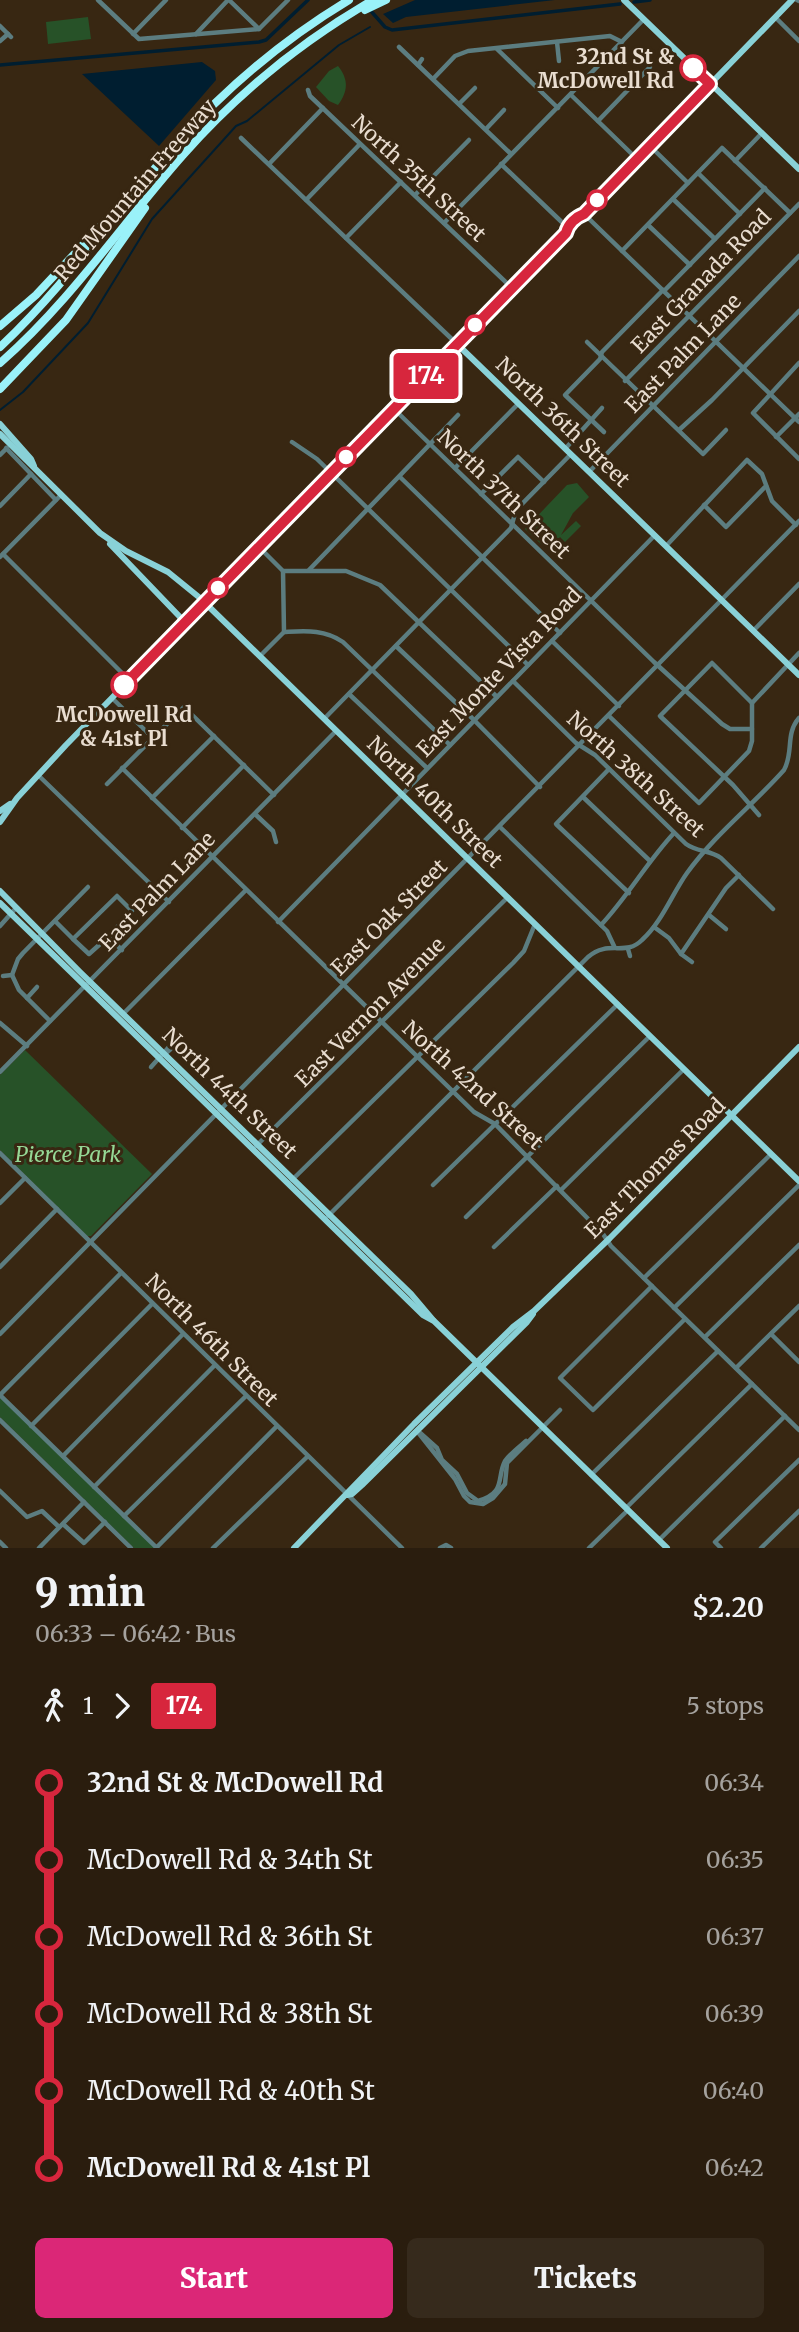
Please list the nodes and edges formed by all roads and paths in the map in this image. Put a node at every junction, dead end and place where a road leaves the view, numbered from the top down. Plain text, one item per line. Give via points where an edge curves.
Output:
1 (166, 0) edge
2 (228, 0) edge
3 (288, 0) edge
4 (373, 0) edge
5 (386, 0) edge
6 (624, 0) edge
7 (792, 0) edge
8 (100, 1) edge
9 (344, 1) edge
10 (354, 13) junction
11 (775, 17) junction
12 (644, 19) junction
13 (0, 26) edge
14 (259, 29) junction
15 (133, 34) junction
16 (196, 34) junction
17 (0, 41) edge
18 (799, 41) edge
19 (557, 42) junction
20 (622, 42) junction
21 (399, 47) dead end
22 (496, 48) junction
23 (422, 59) dead end
24 (559, 61) dead end
25 (418, 65) junction
26 (649, 67) dead end
27 (433, 79) junction
28 (710, 84) junction
29 (475, 88) dead end
30 (308, 90) dead end
31 (571, 95) junction
32 (459, 104) junction
33 (323, 108) junction
34 (558, 108) junction
35 (504, 110) dead end
36 (598, 121) junction
37 (486, 129) junction
38 (761, 134) junction
39 (241, 138) dead end
40 (470, 140) dead end
41 (360, 144) junction
42 (650, 146) junction
43 (511, 154) junction
44 (183, 155) junction
45 (637, 159) junction
46 (735, 161) junction
47 (268, 164) junction
48 (501, 164) junction
49 (799, 169) edge
50 (698, 173) junction
51 (401, 182) junction
52 (688, 183) junction
53 (765, 188) junction
54 (137, 191) junction
55 (415, 195) junction
56 (673, 199) junction
57 (306, 200) junction
58 (799, 204) edge
59 (790, 213) junction
60 (584, 214) junction
61 (740, 214) junction
62 (444, 223) junction
63 (648, 225) junction
64 (568, 230) junction
65 (346, 238) junction
66 (715, 239) junction
67 (622, 251) junction
68 (799, 256) edge
69 (690, 265) junction
70 (512, 288) junction
71 (663, 291) junction
72 (799, 311) edge
73 (689, 316) junction
74 (0, 326) edge
75 (587, 342) dead end
76 (716, 342) junction
77 (457, 344) junction
78 (0, 347) edge
79 (601, 355) junction
80 (0, 363) edge
81 (799, 363) edge
82 (743, 368) junction
83 (625, 381) junction
84 (0, 389) edge
85 (769, 394) junction
86 (519, 403) junction
87 (653, 406) junction
88 (602, 408) dead end
89 (394, 409) junction
90 (458, 415) dead end
91 (798, 418) edge
92 (592, 421) junction
93 (0, 425) edge
94 (679, 430) junction
95 (726, 430) dead end
96 (604, 432) dead end
97 (0, 434) edge
98 (776, 437) junction
99 (292, 442) dead end
100 (431, 444) junction
101 (8, 447) junction
102 (568, 451) junction
103 (0, 455) edge
104 (799, 459) edge
105 (34, 466) junction
106 (456, 468) junction
107 (589, 471) junction
108 (331, 473) junction
109 (32, 474) junction
110 (400, 477) junction
111 (544, 482) junction
112 (766, 486) junction
113 (481, 494) junction
114 (59, 497) junction
115 (704, 505) junction
116 (0, 506) edge
117 (368, 509) junction
118 (797, 523) edge
119 (513, 524) junction
120 (100, 533) junction
121 (654, 535) junction
122 (666, 546) junction
123 (259, 547) junction
124 (1, 555) edge
125 (482, 557) junction
126 (283, 570) junction
127 (309, 570) junction
128 (799, 584) edge
129 (451, 589) junction
130 (591, 600) junction
131 (722, 600) junction
132 (205, 602) junction
133 (419, 622) junction
134 (182, 625) junction
135 (753, 631) junction
136 (284, 632) junction
137 (560, 633) junction
138 (552, 641) junction
139 (396, 646) junction
140 (799, 653) edge
141 (260, 656) junction
142 (788, 664) junction
143 (528, 665) junction
144 (659, 665) junction
145 (372, 670) junction
146 (799, 675) edge
147 (129, 680) junction
148 (513, 681) junction
149 (687, 689) junction
150 (349, 694) junction
151 (497, 697) junction
152 (112, 698) junction
153 (752, 703) junction
154 (619, 706) junction
155 (609, 716) junction
156 (799, 718) edge
157 (324, 719) junction
158 (474, 721) junction
159 (752, 729) junction
160 (336, 731) junction
161 (214, 736) junction
162 (152, 737) junction
163 (450, 746) junction
164 (580, 746) junction
165 (244, 765) junction
166 (122, 768) junction
167 (427, 768) junction
168 (609, 769) junction
169 (38, 775) junction
170 (725, 778) junction
171 (107, 784) dead end
172 (540, 787) junction
173 (274, 794) junction
174 (402, 794) junction
175 (583, 797) junction
176 (152, 798) junction
177 (750, 805) junction
178 (255, 814) junction
179 (759, 815) dead end
180 (1, 817) edge
181 (500, 827) junction
182 (182, 828) junction
183 (674, 833) junction
184 (276, 842) dead end
185 (705, 851) junction
186 (213, 857) junction
187 (469, 859) junction
188 (650, 861) junction
189 (739, 875) junction
190 (88, 887) dead end
191 (246, 890) junction
192 (0, 891) edge
193 (629, 893) junction
194 (508, 897) junction
195 (169, 902) junction
196 (0, 903) edge
197 (773, 909) dead end
198 (14, 911) junction
199 (709, 915) junction
200 (55, 921) junction
201 (278, 922) junction
202 (535, 923) junction
203 (601, 925) junction
204 (0, 926) edge
205 (654, 927) junction
206 (726, 929) dead end
207 (39, 936) junction
208 (108, 937) junction
209 (73, 939) junction
210 (614, 946) junction
211 (628, 949) junction
212 (122, 950) junction
213 (681, 954) junction
214 (630, 956) dead end
215 (692, 962) dead end
216 (579, 966) junction
217 (12, 975) junction
218 (4, 976) dead end
219 (88, 984) junction
220 (343, 985) junction
221 (37, 986) dead end
222 (27, 998) junction
223 (618, 1004) junction
224 (121, 1016) junction
225 (50, 1021) junction
226 (0, 1023) edge
227 (382, 1023) junction
228 (651, 1036) junction
229 (178, 1040) dead end
230 (27, 1046) junction
231 (798, 1051) edge
232 (162, 1056) junction
233 (417, 1057) junction
234 (151, 1067) dead end
235 (684, 1068) junction
236 (0, 1072) edge
237 (452, 1091) junction
238 (218, 1111) junction
239 (732, 1116) junction
240 (495, 1124) junction
241 (255, 1146) junction
242 (0, 1153) edge
243 (771, 1154) junction
244 (529, 1156) junction
245 (25, 1178) junction
246 (291, 1181) junction
247 (799, 1183) edge
248 (433, 1185) dead end
249 (559, 1188) junction
250 (0, 1203) edge
251 (57, 1209) junction
252 (328, 1217) junction
253 (466, 1217) dead end
254 (90, 1241) junction
255 (607, 1241) junction
256 (799, 1245) edge
257 (494, 1247) dead end
258 (0, 1267) edge
259 (121, 1273) junction
260 (644, 1278) junction
261 (652, 1286) junction
262 (152, 1304) junction
263 (799, 1306) edge
264 (674, 1308) junction
265 (685, 1319) junction
266 (0, 1334) edge
267 (183, 1334) junction
268 (771, 1334) junction
269 (705, 1338) junction
270 (718, 1351) junction
271 (799, 1362) edge
272 (215, 1365) junction
273 (479, 1365) junction
274 (736, 1368) junction
275 (752, 1384) junction
276 (0, 1395) edge
277 (246, 1396) junction
278 (560, 1410) dead end
279 (785, 1416) junction
280 (0, 1420) edge
281 (31, 1426) junction
282 (277, 1426) junction
283 (415, 1427) junction
284 (543, 1428) junction
285 (799, 1430) edge
286 (63, 1456) junction
287 (307, 1457) junction
288 (799, 1460) edge
289 (592, 1475) junction
290 (94, 1487) junction
291 (0, 1491) edge
292 (347, 1495) junction
293 (84, 1502) junction
294 (627, 1509) junction
295 (799, 1511) edge
296 (124, 1516) junction
297 (105, 1522) junction
298 (61, 1525) junction
299 (659, 1540) junction
300 (0, 1542) edge
301 (6, 1548) edge
302 (39, 1548) edge
303 (131, 1548) edge
304 (157, 1548) edge
305 (213, 1548) edge
306 (294, 1548) edge
307 (402, 1548) edge
308 (440, 1548) edge
309 (450, 1548) edge
310 (589, 1548) edge
311 (667, 1548) edge
312 (721, 1548) edge
313 (761, 1548) edge

1 - 15 street
2 - 14 street
2 - 16 street
3 - 14 street
4 - 10 highway
5 - 10 highway
6 - 12 main road
7 - 11 main road
8 - 15 street
9 - 54 highway, Red Mountain Freeway via 267,57 195,124
10 - 44 highway, Red Mountain Freeway via 283,61 230,106
11 - 18 street
11 - 28 main road
12 - 20 street
12 - 28 main road
13 - 17 street via 9,35
14 - 16 street
15 - 16 street via 139,39
19 - 20 street via 610,36
19 - 22 street
19 - 24 street
20 - 31 street
21 - 25 street
22 - 27 street via 456,56
22 - 34 street
23 - 25 street
25 - 27 street
26 - 36 street
27 - 32 street
28 - 38 main road
28 - 42 main road
29 - 32 street
30 - 33 street, North 35th Street
31 - 34 street
31 - 36 street
32 - 37 street
33 - 41 street, North 35th Street
33 - 47 street
34 - 43 street
35 - 37 street
36 - 45 street
37 - 43 street
38 - 46 street
38 - 49 main road
39 - 47 street, North 36th Street
40 - 55 street
41 - 51 street, North 35th Street
41 - 57 street
42 - 45 main road
42 - 52 street
43 - 48 street
44 - 80 highway, Red Mountain Freeway via 59,305
44 - 84 highway via 71,312
45 - 60 main road
46 - 50 street via 722,148
46 - 53 street
47 - 57 street, North 36th Street
48 - 62 street
48 - 64 street
50 - 52 street
50 - 61 street
51 - 55 street, North 35th Street
51 - 65 street
52 - 56 street
53 - 59 street
53 - 61 street
54 - 74 highway
54 - 78 highway, Red Mountain Freeway via 46,301
55 - 62 street, North 35th Street
56 - 63 street
56 - 66 street
57 - 65 street, North 36th Street
58 - 59 street, East Granada Road
59 - 73 street, East Granada Road
60 - 64 main road
60 - 67 street
61 - 66 street
62 - 70 street, North 35th Street
63 - 67 street
63 - 69 street
64 - 70 main road
65 - 77 street, North 36th Street
66 - 69 street
67 - 71 street
68 - 76 street, East Palm Lane
69 - 71 street
70 - 77 main road
71 - 73 street
71 - 79 street
72 - 82 street
73 - 76 street
73 - 83 street, East Granada Road
75 - 79 street
76 - 82 street
76 - 87 street, East Palm Lane
77 - 86 main road, North 36th Street
77 - 89 main road
79 - 83 street
79 - 92 street via 565,395
81 - 85 street
82 - 85 street
82 - 94 street
83 - 87 street
85 - 91 street
85 - 98 street via 753,413
86 - 102 main road, North 36th Street
86 - 106 street
87 - 94 street
87 - 107 street, East Palm Lane
88 - 92 street
89 - 100 street, North 37th Street
89 - 108 main road
90 - 100 street
91 - 98 street
92 - 96 street
92 - 102 street
93 - 105 main road, North 40th Street
94 - 95 street via 703,454
97 - 101 main road, North 40th Street
98 - 104 street
99 - 108 street
100 - 106 street, North 37th Street
100 - 110 street
101 - 103 street
101 - 105 main road, North 40th Street
101 - 109 street
102 - 107 main road, North 36th Street
102 - 111 street
105 - 114 main road, North 40th Street
106 - 113 street, North 37th Street
107 - 121 main road, North 36th Street
108 - 117 street
108 - 123 main road
109 - 114 street
109 - 116 street
110 - 117 street
110 - 125 street
111 - 113 street via 518,457
111 - 119 street via 516,510
112 - 115 street via 726,527
112 - 115 street via 762,474 747,460
112 - 118 street via 772,501
113 - 119 street, North 37th Street
114 - 120 main road, North 40th Street
114 - 124 street
115 - 122 street
117 - 127 street
117 - 129 street
118 - 131 street, East Oak Street
119 - 125 street
119 - 130 street, North 37th Street
120 - 132 main road, North 40th Street via 168,572
120 - 134 main road via 180,617
121 - 122 main road, North 36th Street
121 - 130 street, East Monte Vista Road
122 - 131 main road, North 36th Street
123 - 126 street
123 - 132 main road
124 - 147 street
125 - 129 street
125 - 137 street
126 - 127 street
126 - 136 street
127 - 133 street via 346,571 369,579
128 - 135 street
129 - 133 street
129 - 143 street
130 - 137 street, East Monte Vista Road
130 - 144 street, North 37th Street
131 - 135 main road, North 36th Street
131 - 144 street, East Oak Street
132 - 134 main road
132 - 141 main road, North 40th Street
133 - 139 street
133 - 151 street
134 - 147 main road
135 - 142 main road, North 36th Street
136 - 141 street
136 - 145 street via 336,637
137 - 138 street, East Monte Vista Road
138 - 143 street, East Monte Vista Road
138 - 154 street
139 - 145 street
139 - 158 street
140 - 142 street
141 - 157 main road, North 40th Street
142 - 146 main road, North 36th Street
142 - 153 street
143 - 148 street, East Monte Vista Road
144 - 149 street, North 37th Street
144 - 154 street, East Oak Street
145 - 150 street
145 - 163 street
147 - 152 main road
148 - 151 street, East Monte Vista Road
148 - 164 street, North 38th Street
149 - 153 street via 712,663
149 - 159 street, North 37th Street via 726,727
149 - 170 street via 660,716
150 - 157 street
150 - 167 street
151 - 158 street, East Monte Vista Road
152 - 162 street
152 - 169 main road
153 - 159 street
154 - 155 street, East Oak Street
155 - 164 street, East Oak Street
155 - 170 street via 699,803
156 - 177 street via 791,729 786,766
157 - 160 main road, North 40th Street
158 - 163 street, East Monte Vista Road
158 - 172 street
159 - 170 street via 749,751
160 - 173 street, East Palm Lane
160 - 174 main road, North 40th Street
161 - 162 street via 184,707
161 - 165 street
161 - 176 street
162 - 166 street
163 - 167 street, East Monte Vista Road
164 - 168 street, North 38th Street
164 - 172 street, East Oak Street
165 - 173 street
165 - 182 street
166 - 171 street
166 - 176 street, North 42nd Street
167 - 174 street, East Monte Vista Road
168 - 175 street
168 - 183 street, North 38th Street
169 - 180 main road
169 - 195 street
170 - 177 street
172 - 181 street, East Oak Street
173 - 178 street, East Palm Lane
174 - 187 main road, North 40th Street
174 - 201 street, East Monte Vista Road
175 - 188 street
175 - 193 street via 556,824
176 - 182 street, North 42nd Street
177 - 179 street
177 - 185 street
178 - 184 street via 273,831
178 - 186 street, East Palm Lane
181 - 187 street, East Oak Street
181 - 203 street
182 - 186 street, North 42nd Street
183 - 185 street, North 38th Street via 690,847
183 - 188 street
185 - 189 street, North 38th Street via 721,858
185 - 205 street
186 - 191 street, North 42nd Street
186 - 195 street, East Palm Lane
187 - 194 main road, North 40th Street
187 - 220 street, East Oak Street
188 - 193 street
189 - 197 street, North 38th Street
189 - 199 street
190 - 200 street
191 - 201 street, North 42nd Street
191 - 224 street
192 - 198 main road, North 44th Street
193 - 203 street
194 - 202 main road, North 40th Street
194 - 227 street, East Vernon Avenue
195 - 212 street, East Palm Lane
196 - 198 main road, North 44th Street
198 - 204 street
198 - 207 main road, North 44th Street
199 - 206 street
199 - 213 street
200 - 207 street
200 - 209 street
201 - 220 street, North 42nd Street
202 - 216 main road, North 40th Street
202 - 233 street via 524,951
203 - 210 street
205 - 211 street
205 - 213 street
207 - 217 street via 18,959
207 - 219 main road, North 44th Street
208 - 209 street via 89,954
208 - 209 street via 132,911 120,897
208 - 212 street
210 - 211 street
210 - 216 street via 596,950
211 - 214 street
212 - 219 street, East Palm Lane
213 - 215 street
216 - 223 main road, North 40th Street
216 - 237 street
217 - 218 street
217 - 222 street
219 - 224 main road, North 44th Street
219 - 225 street, East Palm Lane
220 - 227 street, North 42nd Street
220 - 238 street, East Oak Street
221 - 222 street
222 - 225 street
223 - 228 main road, North 40th Street
223 - 240 street
224 - 232 main road, North 44th Street
225 - 230 street, East Palm Lane
226 - 230 street
227 - 233 street, North 42nd Street
227 - 241 street, East Vernon Avenue
228 - 235 main road, North 40th Street
228 - 244 street
229 - 232 street
230 - 236 street, East Palm Lane
231 - 239 main road, East Thomas Road
232 - 234 street
232 - 238 main road, North 44th Street
233 - 237 street, North 42nd Street
233 - 246 street
235 - 239 main road, North 40th Street
235 - 249 street
237 - 240 street, North 42nd Street via 479,1117
237 - 252 street
238 - 241 main road, North 44th Street
238 - 254 street, East Oak Street
239 - 243 main road, North 40th Street
239 - 255 main road, East Thomas Road
240 - 244 street, North 42nd Street
240 - 248 street
241 - 246 main road, North 44th Street
242 - 245 street, North 46th Street
243 - 247 main road, North 40th Street
243 - 260 street
244 - 249 street, North 42nd Street
244 - 253 street
245 - 250 street
245 - 251 street, North 46th Street
246 - 252 main road, North 44th Street
247 - 264 street
249 - 255 street, North 42nd Street
249 - 257 street
251 - 254 street, North 46th Street
251 - 258 street
252 - 273 main road, North 44th Street
254 - 259 street, North 46th Street
254 - 266 street, East Oak Street
255 - 260 street, North 42nd Street
255 - 273 main road, East Thomas Road
256 - 269 street
259 - 262 street, North 46th Street
259 - 276 street
260 - 261 street, North 42nd Street
261 - 264 street, North 42nd Street
261 - 265 street via 560,1378 593,1410
262 - 267 street, North 46th Street
262 - 281 street
263 - 268 street
264 - 265 street, North 42nd Street
265 - 269 street, North 42nd Street
267 - 272 street, North 46th Street
267 - 286 street
268 - 271 street
268 - 274 street
269 - 270 street, North 42nd Street
270 - 274 street, North 42nd Street
270 - 289 street
272 - 277 street, North 46th Street
272 - 290 street
273 - 283 main road, East Thomas Road
273 - 283 main road, East Thomas Road via 446,1402
273 - 284 main road, North 44th Street
274 - 275 street, North 42nd Street
275 - 279 street, North 42nd Street
275 - 294 street
276 - 281 street
277 - 282 street, North 46th Street
277 - 296 street
278 - 284 street
279 - 285 street, North 42nd Street
279 - 299 street
280 - 293 street
281 - 286 street
282 - 287 street, North 46th Street
282 - 304 street
283 - 284 street via 438,1448 442,1460 478,1501 498,1488 507,1460
283 - 292 main road, East Thomas Road via 361,1476
283 - 292 main road, East Thomas Road via 393,1455
284 - 289 main road, North 44th Street
286 - 290 street
287 - 292 street, North 46th Street
287 - 305 street
288 - 312 street via 715,1542
289 - 294 main road, North 44th Street
290 - 296 street
291 - 298 street via 27,1517 42,1511
292 - 306 main road, East Thomas Road
292 - 307 street, North 46th Street
293 - 297 street
293 - 298 street
294 - 299 main road, North 44th Street
294 - 310 street
295 - 313 street
296 - 304 street
297 - 298 street via 84,1543
297 - 303 street
298 - 302 street
299 - 311 main road, North 44th Street
300 - 301 street
308 - 309 street

